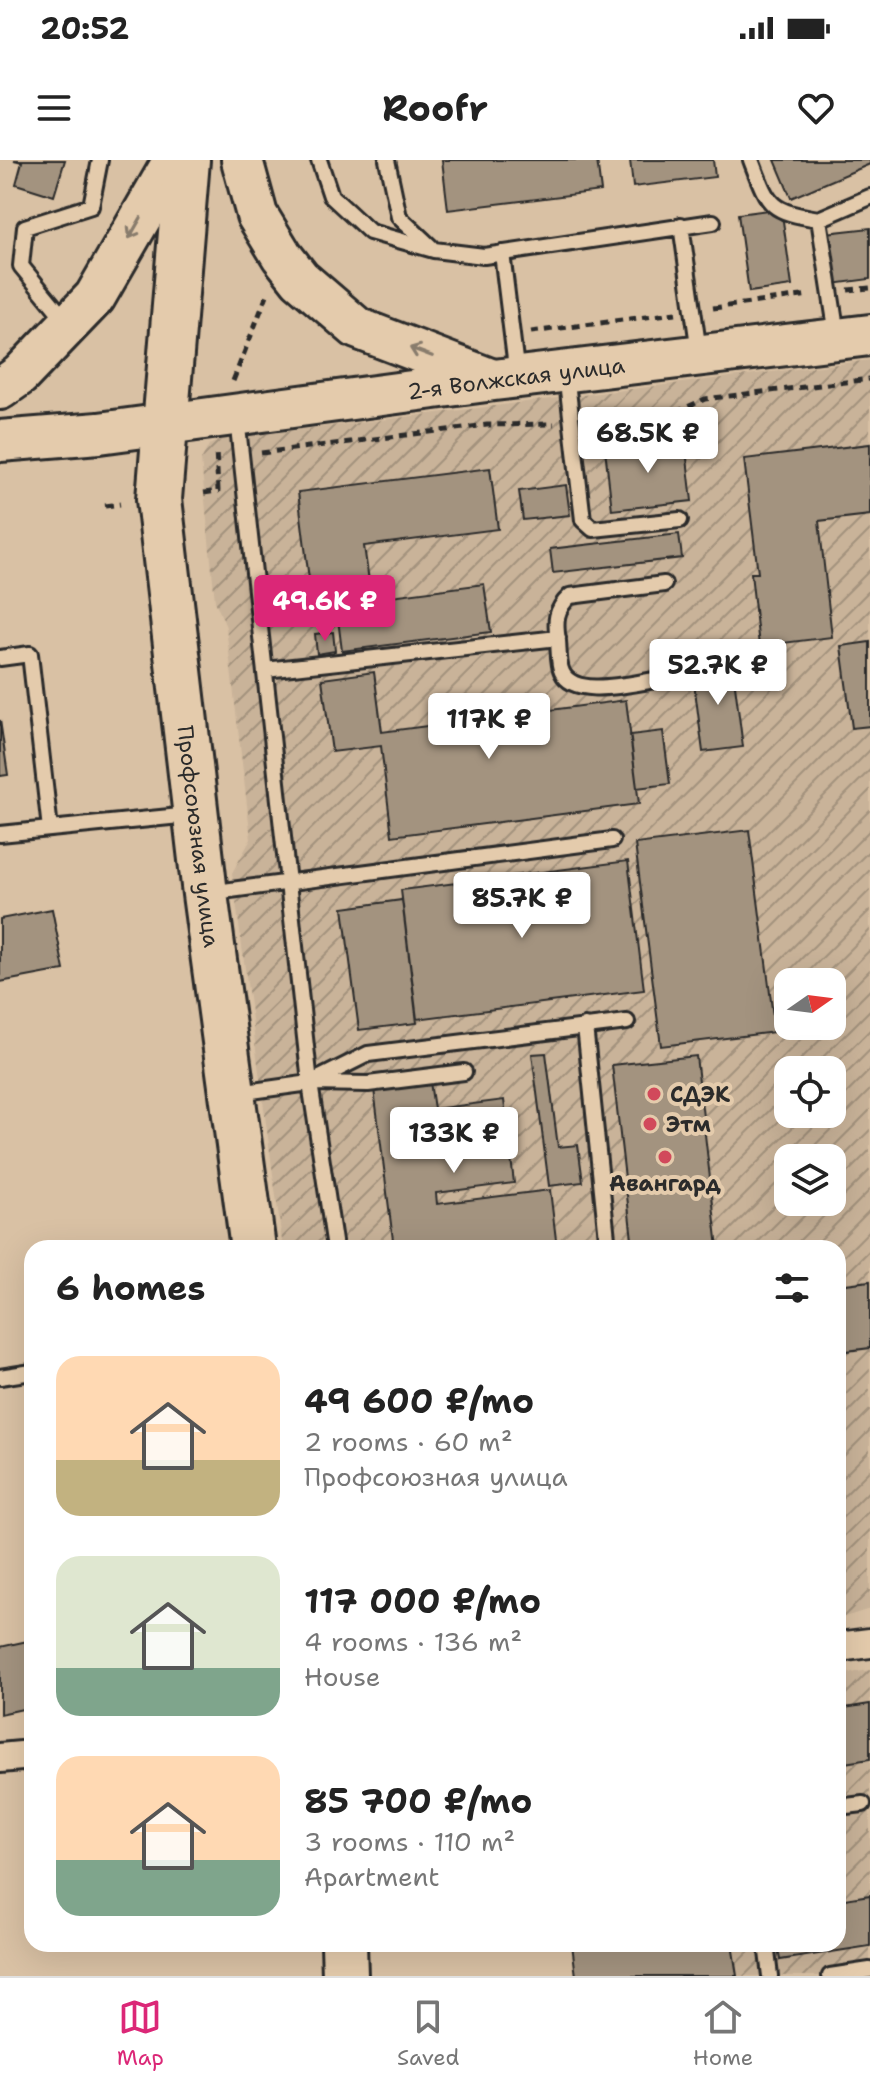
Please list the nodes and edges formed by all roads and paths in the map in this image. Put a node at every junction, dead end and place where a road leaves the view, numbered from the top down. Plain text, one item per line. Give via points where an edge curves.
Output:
1 (100, 160) edge
2 (174, 160) edge
3 (187, 160) edge
4 (242, 160) edge
5 (319, 160) edge
6 (387, 160) edge
7 (751, 160) edge
8 (870, 197) edge
9 (819, 219) junction
10 (713, 222) dead end
11 (681, 225) junction
12 (434, 250) junction
13 (502, 253) junction
14 (273, 279) dead end
15 (870, 288) edge
16 (831, 293) junction
17 (694, 311) junction
18 (70, 325) junction
19 (511, 337) junction
20 (854, 337) edge
21 (700, 356) junction
22 (566, 372) junction
23 (505, 379) junction
24 (870, 379) edge
25 (0, 389) edge
26 (227, 416) junction
27 (572, 423) junction
28 (164, 425) junction
29 (0, 441) edge
30 (241, 455) junction
31 (217, 458) junction
32 (204, 493) dead end
33 (120, 504) dead end
34 (105, 506) dead end
35 (680, 520) dead end
36 (664, 584) dead end
37 (558, 638) junction
38 (0, 658) edge
39 (265, 670) junction
40 (656, 680) dead end
41 (195, 815) junction
42 (50, 829) junction
43 (0, 834) edge
44 (612, 840) dead end
45 (288, 883) junction
46 (205, 894) junction
47 (627, 1022) dead end
48 (585, 1026) junction
49 (464, 1072) dead end
50 (310, 1083) junction
51 (233, 1094) junction
52 (252, 1240) edge
53 (334, 1240) edge
54 (607, 1240) edge
55 (24, 1373) edge
56 (0, 1377) edge
57 (870, 1643) edge
58 (846, 1646) edge
59 (24, 1756) edge
60 (0, 1758) edge
61 (863, 1804) dead end
62 (846, 1806) edge
63 (344, 1952) edge
64 (767, 1952) edge
65 (870, 1970) edge
66 (840, 1975) edge
67 (345, 1976) edge
68 (770, 1976) edge

1 - 18 lane via 91,206 25,227 21,266
2 -> 18 street via 95,297
3 - 28 highway, Профсоюзная улица
23 -> 4 street via 357,328 300,279 282,256 257,215
5 - 12 lane via 331,196 370,232
6 - 12 lane via 399,217
7 - 9 lane via 767,200 786,214
8 - 9 lane
9 - 16 lane
10 - 11 lane
11 - 13 lane
11 - 17 lane
12 - 13 lane
13 - 19 lane
14 - 26 path
15 - 16 path
16 - 17 path
16 - 20 lane
17 - 19 path
17 - 21 lane
18 - 25 street
19 - 23 lane
20 - 21 street, 2-я Волжская улица
21 - 22 street, 2-я Волжская улица
22 - 23 street, 2-я Волжская улица
22 - 27 lane
23 - 26 street, 2-я Волжская улица
24 - 27 path via 705,399 679,411
26 - 28 street, 2-я Волжская улица
26 - 30 lane
26 - 31 path
27 - 30 path via 487,425
27 - 35 lane via 583,520 593,529
28 - 29 street, 2-я Волжская улица
28 - 41 highway, Профсоюзная улица via 159,499
30 - 31 path
30 - 39 lane
31 - 32 path via 218,491
33 - 34 path
36 - 37 lane via 570,596 559,607
37 - 39 lane
37 - 40 lane via 562,672 573,685
38 - 42 lane via 30,654
39 - 45 lane
41 - 42 lane
41 - 46 highway, Профсоюзная улица
42 - 43 lane
44 - 45 lane
45 - 46 lane
45 - 50 lane
46 - 51 highway, Профсоюзная улица
47 - 48 lane
48 - 50 lane via 368,1054
48 - 54 lane
49 - 50 lane via 368,1084
50 - 51 lane
50 - 53 lane
51 - 52 highway, Профсоюзная улица
55 - 56 lane
57 - 58 street
59 - 60 street
61 - 62 lane
63 - 67 highway
64 - 68 lane
65 - 66 lane

